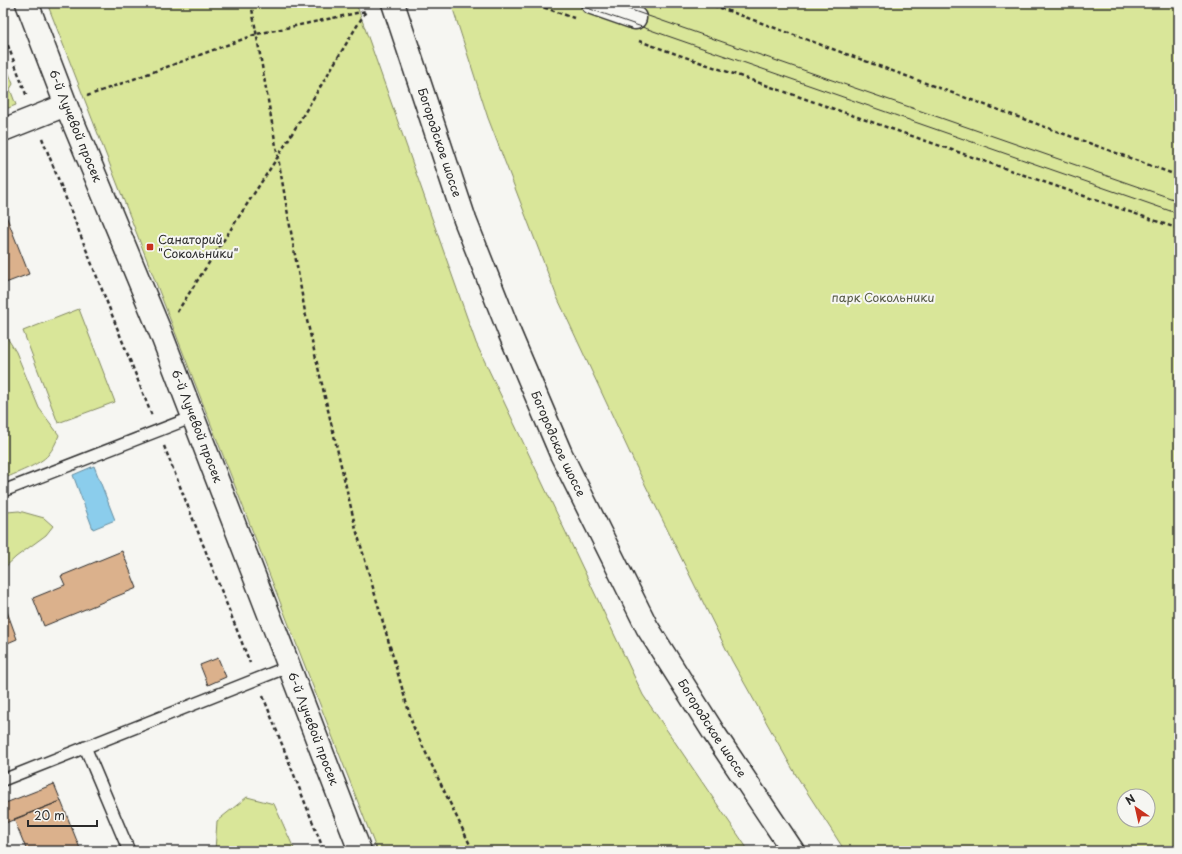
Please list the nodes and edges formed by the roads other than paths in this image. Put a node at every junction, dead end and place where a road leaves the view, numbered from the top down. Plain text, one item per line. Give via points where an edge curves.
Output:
1 (27, 3) edge
2 (393, 3) edge
3 (592, 3) edge
4 (635, 18) dead end
5 (66, 105) junction
6 (3, 130) edge
7 (193, 417) junction
8 (3, 491) edge
9 (290, 666) junction
10 (85, 747) junction
11 (3, 780) edge
12 (129, 851) edge
13 (360, 851) edge
14 (793, 851) edge

1 - 5 street, 6-й Лучевой просек
2 - 14 street, Богородское шоссе via 465,220 561,454 647,627 714,734
3 - 4 street
5 - 6 street
5 - 7 street, 6-й Лучевой просек
7 - 8 lane
7 - 9 street, 6-й Лучевой просек
9 - 10 lane
9 - 13 street, 6-й Лучевой просек
10 - 11 lane
10 - 12 lane

